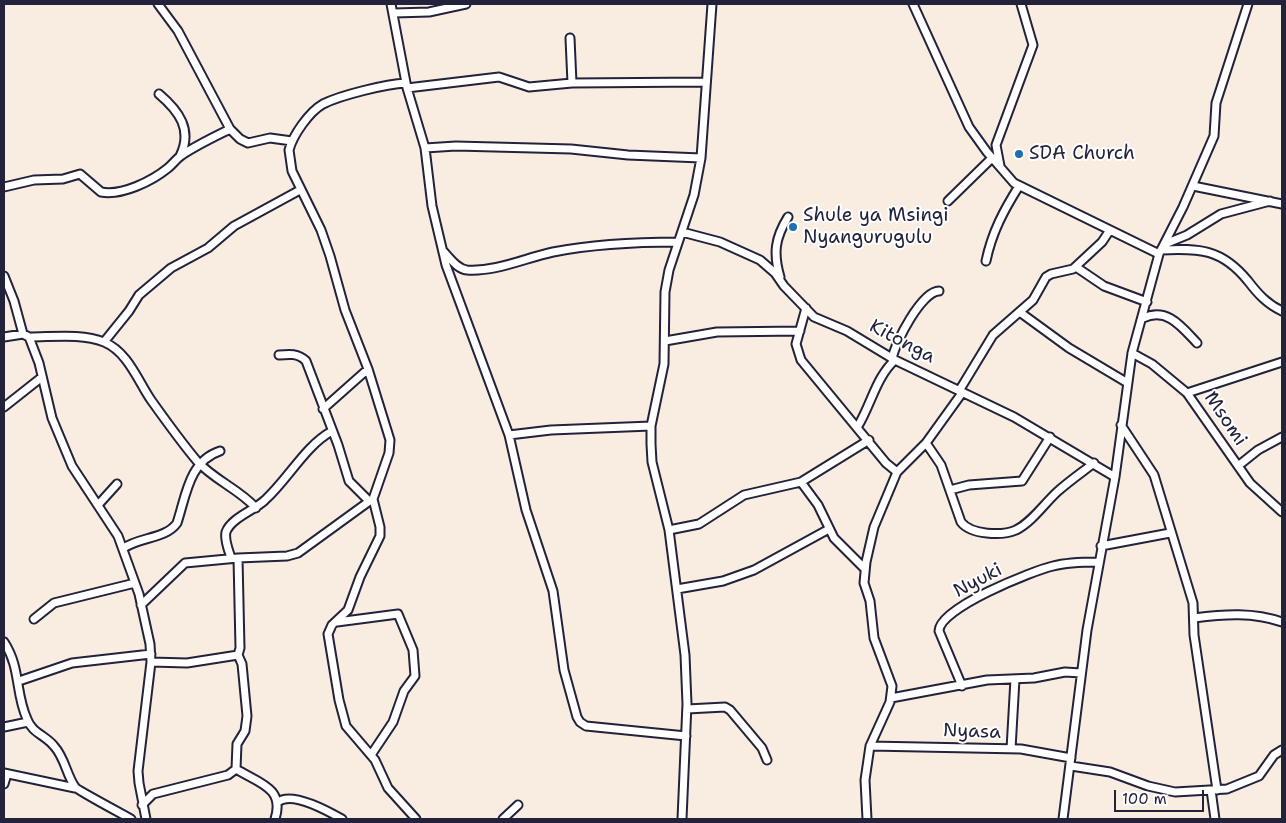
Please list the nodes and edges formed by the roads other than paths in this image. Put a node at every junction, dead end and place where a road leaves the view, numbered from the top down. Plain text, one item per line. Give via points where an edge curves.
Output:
1 (158, 4) edge
2 (391, 4) edge
3 (466, 4) edge
4 (712, 4) edge
5 (913, 4) edge
6 (1021, 4) edge
7 (1248, 4) edge
8 (394, 13) junction
9 (570, 38) dead end
10 (705, 82) junction
11 (572, 83) junction
12 (406, 85) junction
13 (159, 94) dead end
14 (230, 129) junction
15 (292, 141) junction
16 (425, 148) junction
17 (179, 157) junction
18 (701, 158) junction
19 (992, 158) junction
20 (1001, 169) junction
21 (1019, 186) junction
22 (1193, 186) junction
23 (4, 187) edge
24 (300, 190) junction
25 (948, 200) dead end
26 (1270, 201) junction
27 (1282, 204) edge
28 (788, 217) dead end
29 (1110, 230) junction
30 (682, 232) junction
31 (678, 242) junction
32 (1162, 249) junction
33 (443, 251) junction
34 (986, 260) dead end
35 (1076, 267) junction
36 (4, 276) edge
37 (780, 280) junction
38 (939, 291) dead end
39 (1146, 302) junction
40 (806, 308) junction
41 (1282, 311) edge
42 (1021, 313) junction
43 (1143, 318) junction
44 (800, 331) junction
45 (26, 336) junction
46 (4, 337) edge
47 (665, 341) junction
48 (104, 342) junction
49 (1197, 343) dead end
50 (1132, 353) junction
51 (279, 355) dead end
52 (893, 359) junction
53 (1282, 362) edge
54 (368, 369) junction
55 (42, 377) junction
56 (1126, 382) junction
57 (960, 392) junction
58 (1187, 393) junction
59 (4, 407) edge
60 (323, 409) junction
61 (1122, 425) junction
62 (651, 426) junction
63 (858, 426) junction
64 (332, 430) junction
65 (509, 436) junction
66 (1050, 437) junction
67 (1282, 437) edge
68 (869, 440) junction
69 (926, 443) junction
70 (220, 451) dead end
71 (200, 463) junction
72 (1094, 463) junction
73 (1238, 466) junction
74 (898, 472) junction
75 (1115, 478) junction
76 (801, 482) junction
77 (117, 484) dead end
78 (950, 490) junction
79 (371, 500) junction
80 (98, 505) junction
81 (256, 508) junction
82 (1282, 512) edge
83 (829, 529) junction
84 (669, 530) junction
85 (1170, 533) junction
86 (1101, 546) junction
87 (124, 548) junction
88 (235, 558) junction
89 (1098, 562) junction
90 (864, 568) junction
91 (135, 583) junction
92 (677, 589) junction
93 (142, 605) junction
94 (34, 618) dead end
95 (1194, 618) junction
96 (336, 622) junction
97 (1282, 622) edge
98 (4, 642) edge
99 (150, 654) junction
100 (238, 655) junction
101 (151, 662) junction
102 (1081, 673) junction
103 (1015, 679) junction
104 (19, 681) junction
105 (962, 686) junction
106 (891, 698) junction
107 (687, 710) junction
108 (28, 722) junction
109 (4, 728) edge
110 (686, 736) junction
111 (870, 746) junction
112 (1011, 749) junction
113 (1282, 750) edge
114 (371, 756) junction
115 (767, 760) dead end
116 (1071, 762) junction
117 (236, 769) junction
118 (5, 773) edge
119 (4, 784) edge
120 (75, 788) junction
121 (1214, 790) junction
122 (278, 802) junction
123 (142, 805) junction
124 (518, 805) dead end
125 (132, 819) edge
126 (146, 819) edge
127 (275, 819) edge
128 (342, 819) edge
129 (416, 819) edge
130 (502, 819) edge
131 (682, 819) edge
132 (867, 819) edge
133 (1063, 819) edge
134 (1215, 819) edge

1 - 14 street via 178,31
2 - 8 street
3 - 8 street via 429,12
4 - 10 street
5 - 19 street via 970,127
6 - 20 street via 1033,45 996,145
7 - 22 street via 1216,103 1214,136
8 - 12 street
9 - 11 street
10 - 11 street
10 - 18 street
11 - 12 street via 529,86 499,77
12 - 15 street via 387,85 324,104 311,115
12 - 16 street
13 - 17 street via 173,108 184,127 186,141
14 - 15 street via 248,143 270,138
14 - 17 street
15 - 24 street via 289,156
16 - 18 street via 571,149
16 - 33 street via 432,206
17 - 23 street via 167,169 134,187 108,194 94,188 80,174
18 - 30 street
19 - 20 street
19 - 25 street
20 - 21 street
21 - 29 street
21 - 34 street via 998,222
22 - 26 street
22 - 32 street
24 - 48 street via 234,226 208,248 171,268 139,295
24 - 54 street via 321,230 345,310
26 - 27 street
26 - 32 street via 1221,214
28 - 37 street via 776,239
29 - 32 street
29 - 35 street
30 - 31 street
30 - 37 street, Kitonga via 742,250 769,267
31 - 33 street via 582,247 468,270 461,269
31 - 47 street via 665,292
32 - 39 street
32 - 41 street via 1214,253 1246,279 1263,300
33 - 65 street
35 - 39 street via 1104,286
35 - 42 street via 1048,276
36 - 45 street
37 - 40 street, Kitonga
38 - 52 street via 927,296 898,339
39 - 43 street
40 - 44 street
40 - 52 street, Kitonga via 814,316 847,331
42 - 56 street via 1069,348
42 - 57 street via 993,336
43 - 49 street via 1161,314 1175,320
43 - 50 street
44 - 47 street via 717,332
44 - 63 street via 796,344 802,360
45 - 46 street
45 - 48 street via 63,336
45 - 55 street
47 - 62 street
48 - 71 street via 118,351 168,425
50 - 56 street
50 - 58 street, Msomi via 1152,364
51 - 60 street via 291,354 306,361
52 - 57 street, Kitonga
52 - 63 street
53 - 58 street
54 - 60 street
54 - 79 street via 390,446
55 - 59 street
55 - 80 street via 52,418 72,466
56 - 61 street
57 - 66 street, Kitonga
57 - 69 street
58 - 73 street, Msomi
60 - 64 street
61 - 75 street
61 - 85 street via 1154,475
62 - 65 street via 551,430
62 - 84 street via 652,462
63 - 68 street
64 - 79 street via 349,481
64 - 81 street via 317,441 284,482
65 - 110 street via 526,510 553,591 564,670 580,722 594,727
66 - 72 street, Kitonga
66 - 78 street via 1022,481 969,485
67 - 73 street
68 - 74 street via 886,463
68 - 76 street
69 - 74 street
69 - 78 street
70 - 71 street
71 - 81 street via 239,491
71 - 87 street via 190,478 174,528 137,540
72 - 75 street, Kitonga
72 - 78 street via 1062,488 1024,525 1012,531 987,532 967,528 959,519
73 - 82 street, Msomi
74 - 90 street via 874,527
75 - 86 street
76 - 83 street via 818,505
76 - 84 street via 744,495 706,521
77 - 80 street
79 - 88 street via 298,553
79 - 96 street via 380,536 348,610
80 - 87 street
81 - 88 street via 228,529 226,538
83 - 90 street via 839,544
83 - 92 street via 754,570 723,581
84 - 92 street
85 - 86 street
85 - 95 street via 1185,574
86 - 89 street
87 - 91 street
88 - 93 street via 182,565
88 - 100 street
89 - 102 street
89 - 105 street, Nyuki via 1040,569 995,588 940,624 939,631
90 - 106 street via 873,633 891,680
91 - 93 street
91 - 94 street via 54,603
92 - 107 street via 685,654
93 - 99 street
95 - 97 street via 1250,615
95 - 121 street
96 - 114 street via 328,634 340,707 350,733
96 - 114 street via 398,614 413,650 414,680 404,691 393,722
98 - 104 street
99 - 101 street
99 - 104 street via 72,663
100 - 101 street via 186,663
100 - 117 street via 242,664 247,716 237,744
101 - 123 street via 138,771
102 - 103 street
102 - 116 street
103 - 105 street via 987,680
103 - 112 street
104 - 108 street
105 - 106 street
106 - 111 street
107 - 110 street
107 - 115 street via 724,707 730,710 762,748
108 - 109 street
108 - 120 street via 32,730 51,742 60,753
110 - 131 street
111 - 112 street, Nyasa
111 - 132 street via 865,780
112 - 116 street, Nyasa
113 - 121 street, Nyasa via 1274,755 1259,776 1237,786
114 - 129 street via 388,788
116 - 121 street, Nyasa via 1175,792
116 - 133 street
117 - 122 street via 274,792
117 - 123 street via 228,775 153,794
118 - 119 street
118 - 120 street
120 - 125 street
121 - 134 street
122 - 127 street
122 - 128 street via 286,797 298,799
123 - 126 street
124 - 130 street

